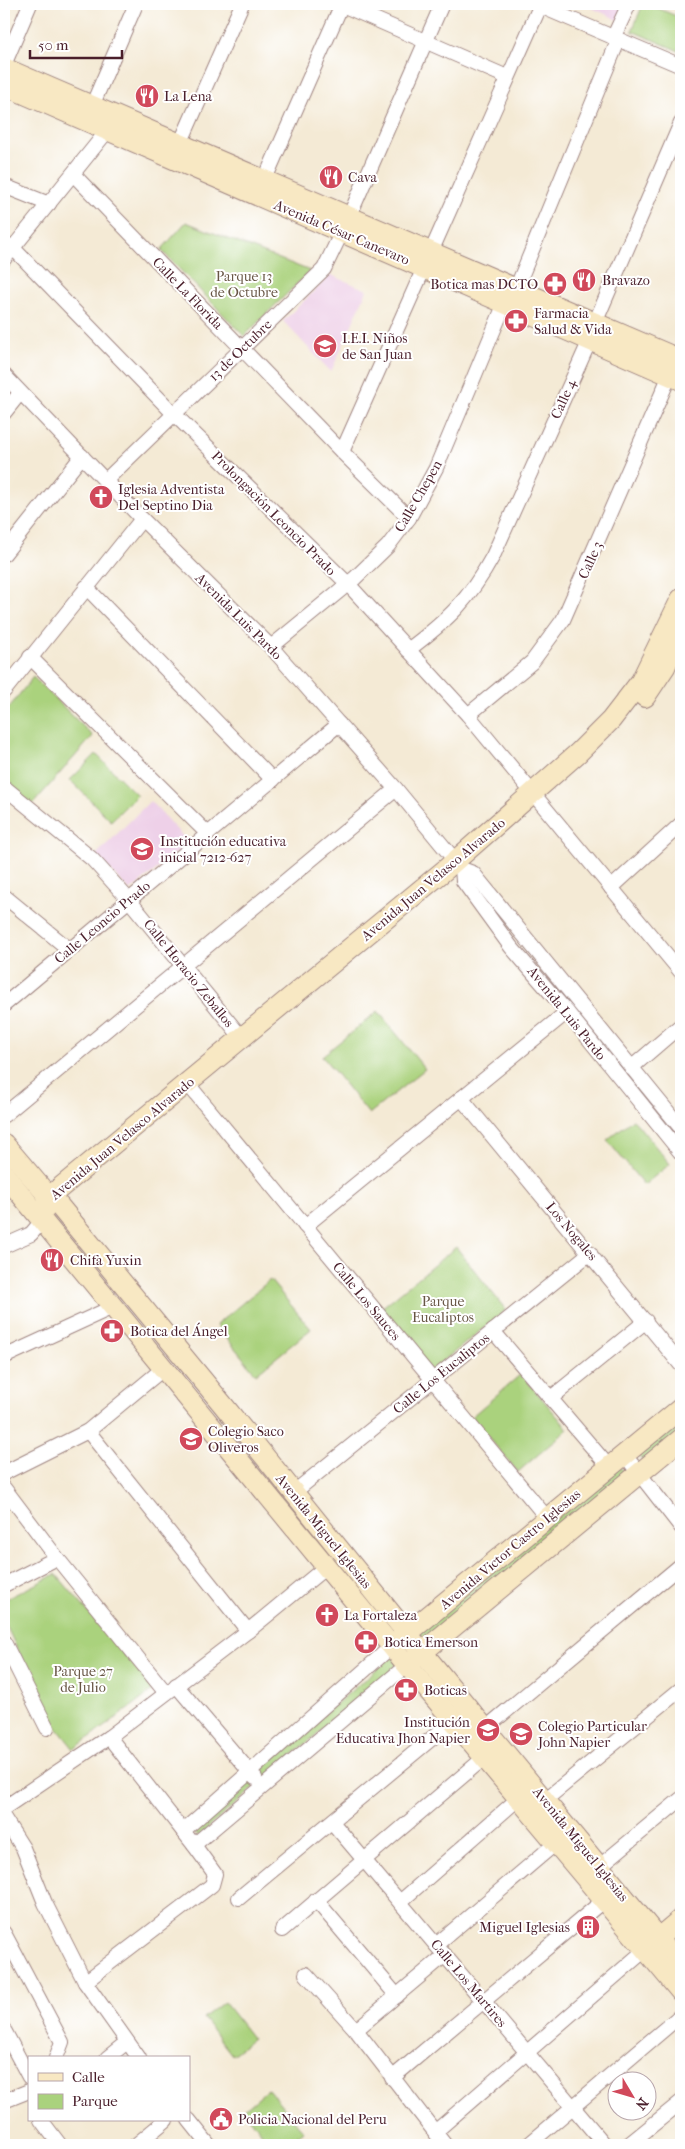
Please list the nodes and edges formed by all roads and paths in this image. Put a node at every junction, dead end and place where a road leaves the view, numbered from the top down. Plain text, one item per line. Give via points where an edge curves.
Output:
1 (30, 4) edge
2 (136, 4) edge
3 (242, 4) edge
4 (341, 4) edge
5 (442, 4) edge
6 (629, 4) edge
7 (540, 5) edge
8 (616, 39) junction
9 (425, 41) junction
10 (681, 66) edge
11 (4, 67) edge
12 (507, 76) junction
13 (4, 85) edge
14 (92, 106) junction
15 (681, 122) edge
16 (111, 123) junction
17 (180, 144) junction
18 (73, 174) junction
19 (265, 180) junction
20 (4, 186) edge
21 (48, 204) junction
22 (345, 225) junction
23 (7, 250) edge
24 (427, 260) junction
25 (511, 296) junction
26 (592, 331) junction
27 (242, 349) junction
28 (678, 365) edge
29 (4, 375) edge
30 (20, 393) junction
31 (4, 413) edge
32 (174, 414) junction
33 (342, 452) junction
34 (82, 456) junction
35 (106, 480) junction
36 (142, 518) junction
37 (409, 518) junction
38 (4, 554) edge
39 (348, 584) junction
40 (86, 587) junction
41 (681, 599) edge
42 (681, 630) edge
43 (272, 647) junction
44 (408, 650) junction
45 (30, 658) junction
46 (4, 691) edge
47 (468, 715) junction
48 (339, 724) junction
49 (273, 780) junction
50 (4, 787) edge
51 (396, 789) junction
52 (537, 797) junction
53 (681, 824) edge
54 (208, 834) junction
55 (459, 864) junction
56 (611, 888) junction
57 (4, 896) edge
58 (129, 900) junction
59 (70, 950) junction
60 (678, 963) edge
61 (183, 966) junction
62 (4, 1005) edge
63 (567, 1012) junction
64 (681, 1025) edge
65 (242, 1038) junction
66 (631, 1068) junction
67 (190, 1088) junction
68 (461, 1098) junction
69 (4, 1115) edge
70 (681, 1128) edge
71 (4, 1144) edge
72 (681, 1153) edge
73 (4, 1174) edge
74 (54, 1202) junction
75 (42, 1221) junction
76 (305, 1226) junction
77 (4, 1246) edge
78 (590, 1253) junction
79 (114, 1307) junction
80 (646, 1321) junction
81 (493, 1330) junction
82 (4, 1357) edge
83 (681, 1365) edge
84 (164, 1368) junction
85 (433, 1380) junction
86 (551, 1398) junction
87 (681, 1408) edge
88 (88, 1432) junction
89 (681, 1439) edge
90 (624, 1454) junction
91 (609, 1467) junction
92 (4, 1473) edge
93 (640, 1473) junction
94 (4, 1488) edge
95 (293, 1493) junction
96 (547, 1518) junction
97 (681, 1528) edge
98 (56, 1558) junction
99 (681, 1565) edge
100 (327, 1566) junction
101 (4, 1585) edge
102 (248, 1631) junction
103 (400, 1640) junction
104 (4, 1642) edge
105 (415, 1659) junction
106 (171, 1689) junction
107 (681, 1689) edge
108 (454, 1720) junction
109 (47, 1728) dead end
110 (486, 1728) junction
111 (109, 1737) junction
112 (485, 1758) junction
113 (249, 1772) junction
114 (262, 1787) junction
115 (519, 1798) junction
116 (681, 1799) edge
117 (545, 1800) junction
118 (4, 1808) edge
119 (4, 1818) edge
120 (332, 1822) junction
121 (183, 1831) junction
122 (556, 1843) junction
123 (194, 1845) junction
124 (364, 1860) junction
125 (600, 1866) junction
126 (239, 1898) dead end
127 (316, 1900) junction
128 (604, 1900) junction
129 (400, 1902) junction
130 (681, 1919) edge
131 (282, 1930) dead end
132 (4, 1933) edge
133 (652, 1944) junction
134 (440, 1950) junction
135 (681, 1966) edge
136 (306, 1974) dead end
137 (85, 1982) junction
138 (681, 1992) edge
139 (397, 1996) junction
140 (483, 2001) junction
141 (681, 2015) edge
142 (4, 2030) edge
143 (356, 2030) junction
144 (127, 2042) junction
145 (527, 2052) junction
146 (57, 2056) edge
147 (109, 2056) edge
148 (138, 2056) edge
149 (28, 2075) edge
150 (392, 2078) junction
151 (27, 2096) edge
152 (4, 2101) edge
153 (681, 2102) edge
154 (574, 2107) junction
155 (190, 2121) edge
156 (43, 2122) edge
157 (164, 2122) edge
158 (435, 2132) junction
159 (60, 2145) edge
160 (136, 2145) edge
161 (209, 2145) edge
162 (445, 2145) edge
163 (528, 2145) edge
164 (605, 2145) edge
165 (628, 2145) edge

1 - 11 street
2 - 14 street
3 - 17 street
4 - 9 street
4 - 19 street
5 - 9 street, 13 de Octubre
6 - 8 street, Calle Chepen
7 - 8 street
7 - 12 street
8 - 10 street
8 - 25 street, Calle Chepen
9 - 12 street
9 - 22 street, 13 de Octubre
11 - 14 main road, Avenida César Canevaro
12 - 24 street
13 - 16 main road, Avenida César Canevaro
14 - 16 main road, Avenida César Canevaro
15 - 26 street, Calle 4
16 - 17 main road, Avenida César Canevaro
16 - 18 street
16 - 22 main road, Avenida César Canevaro
17 - 19 main road, Avenida César Canevaro
18 - 21 street
18 - 27 street, Calle La Florida
19 - 22 main road, Avenida César Canevaro
20 - 21 street
21 - 23 street
22 - 24 main road, Avenida César Canevaro
22 - 27 street, 13 de Octubre via 324,269
23 - 32 street, Prolongación Leoncio Prado
24 - 25 main road, Avenida César Canevaro
24 - 33 street
25 - 26 main road, Avenida César Canevaro
25 - 37 street, Calle Chepen via 436,468
26 - 28 main road, Avenida César Canevaro
26 - 44 street, Calle 4 via 478,584 457,610
27 - 32 street, 13 de Octubre
27 - 33 street, Calle La Florida
28 - 47 street, Calle 3 via 563,620 532,662
29 - 30 street, Avenida Luis Pardo
30 - 31 street
30 - 34 street, Avenida Luis Pardo
32 - 35 street, 13 de Octubre
32 - 39 street, Prolongación Leoncio Prado
33 - 37 street, Calle La Florida
34 - 35 street, Avenida Luis Pardo
34 - 38 street
35 - 36 street, Avenida Luis Pardo
36 - 40 street
36 - 43 street, Avenida Luis Pardo
37 - 39 street, Calle Chepen via 388,546
39 - 43 street, Calle Chepen
39 - 44 street, Prolongación Leoncio Prado
40 - 45 street
40 - 49 street
41 - 52 main road, Avenida Juan Velasco Alvarado via 635,689
42 - 52 main road, Avenida Juan Velasco Alvarado via 665,666 636,708 612,735
43 - 48 street, Avenida Luis Pardo
44 - 47 street, Prolongación Leoncio Prado
45 - 46 street
45 - 54 street
47 - 52 street, Prolongación Leoncio Prado
48 - 49 street, Calle Leoncio Prado
48 - 51 street, Avenida Luis Pardo
49 - 54 street, Calle Leoncio Prado
50 - 58 street, Calle Horacio Zeballos via 92,859
51 - 55 street, Avenida Luis Pardo
51 - 61 street
52 - 55 main road, Avenida Juan Velasco Alvarado
52 - 56 street, Prolongación Leoncio Prado
53 - 56 street
54 - 58 street, Calle Leoncio Prado
55 - 63 street, Avenida Luis Pardo via 463,881 511,947
55 - 65 main road, Avenida Juan Velasco Alvarado
55 - 66 street, Avenida Luis Pardo via 473,873
55 - 67 main road, Avenida Juan Velasco Alvarado
56 - 60 street, Prolongación Leoncio Prado
57 - 59 street
58 - 59 street, Calle Leoncio Prado
58 - 61 street, Calle Horacio Zeballos
59 - 62 street, Calle Leoncio Prado
61 - 65 street, Calle Horacio Zeballos
61 - 69 street
63 - 68 street
63 - 72 street, Avenida Luis Pardo
64 - 66 street
65 - 67 main road, Avenida Juan Velasco Alvarado
66 - 70 street, Avenida Luis Pardo
67 - 74 main road, Avenida Juan Velasco Alvarado via 122,1151
67 - 76 street, Calle Los Sauces
68 - 76 street
68 - 78 street, Los Nogales
71 - 74 main road, Avenida Miguel Iglesias
73 - 75 main road, Avenida Miguel Iglesias
74 - 75 main road, Avenida Juan Velasco Alvarado
74 - 95 main road, Avenida Miguel Iglesias
75 - 77 street via 31,1234
75 - 79 main road, Avenida Miguel Iglesias
76 - 85 street, Calle Los Sauces
78 - 80 street, Los Nogales
78 - 81 street, Calle Los Eucaliptos
79 - 82 street
79 - 84 main road, Avenida Miguel Iglesias
80 - 83 street, Los Nogales
80 - 86 street
81 - 85 street, Calle Los Eucaliptos
81 - 86 street
84 - 88 street
84 - 100 main road, Avenida Miguel Iglesias
85 - 95 street, Calle Los Eucaliptos
85 - 96 street, Calle Los Sauces
86 - 91 street
87 - 90 main road, Avenida Victor Castro Iglesias
88 - 92 street
88 - 102 street
89 - 93 main road, Avenida Victor Castro Iglesias
90 - 91 main road, Avenida Victor Castro Iglesias
90 - 93 street
91 - 96 main road, Avenida Victor Castro Iglesias
93 - 97 street
93 - 105 main road, Avenida Victor Castro Iglesias
94 - 98 street
95 - 103 main road, Avenida Miguel Iglesias
96 - 103 main road, Avenida Victor Castro Iglesias
98 - 101 street
98 - 106 street
99 - 110 street
100 - 102 street
100 - 103 main road, Avenida Miguel Iglesias
102 - 106 street
103 - 105 main road, Avenida Miguel Iglesias
103 - 113 street, Avenida Victor Castro Iglesias
104 - 109 street
105 - 108 main road, Avenida Miguel Iglesias
105 - 110 main road, Avenida Miguel Iglesias
105 - 114 street, Avenida Victor Castro Iglesias
106 - 111 street
106 - 113 street
107 - 117 street
108 - 112 main road, Avenida Miguel Iglesias
108 - 120 street
110 - 117 main road, Avenida Miguel Iglesias
111 - 118 street
111 - 121 street
112 - 115 main road, Avenida Miguel Iglesias
112 - 124 street
113 - 114 street
113 - 121 street, Avenida Victor Castro Iglesias
114 - 123 street, Avenida Victor Castro Iglesias
115 - 122 main road, Avenida Miguel Iglesias
115 - 129 street
116 - 125 street
117 - 125 main road, Avenida Miguel Iglesias
119 - 137 street via 23,1848 44,1903
120 - 124 street, Calle Los Martires
120 - 126 street
121 - 123 street
122 - 128 main road, Avenida Miguel Iglesias
122 - 134 street
123 - 137 street via 215,1874 212,1885
124 - 127 street
124 - 129 street, Calle Los Martires
125 - 133 main road, Avenida Miguel Iglesias
127 - 131 street
127 - 139 street
128 - 133 main road, Avenida Miguel Iglesias
128 - 140 street
129 - 134 street, Calle Los Martires
130 - 133 main road
132 - 146 street via 62,2042
133 - 135 main road, Avenida Miguel Iglesias
133 - 138 main road, Avenida Miguel Iglesias
133 - 145 street
134 - 139 street
134 - 140 street, Calle Los Martires
136 - 143 street
137 - 144 street
139 - 143 street
140 - 145 street, Calle Los Martires
140 - 150 street
141 - 154 street
142 - 149 street
143 - 150 street
144 - 147 street
144 - 148 street
145 - 154 street, Calle Los Martires
145 - 158 street
150 - 158 street
151 - 152 street
153 - 165 street
154 - 163 street
154 - 164 street, Calle Los Martires
155 - 161 street
156 - 159 street
157 - 160 street
158 - 162 street

